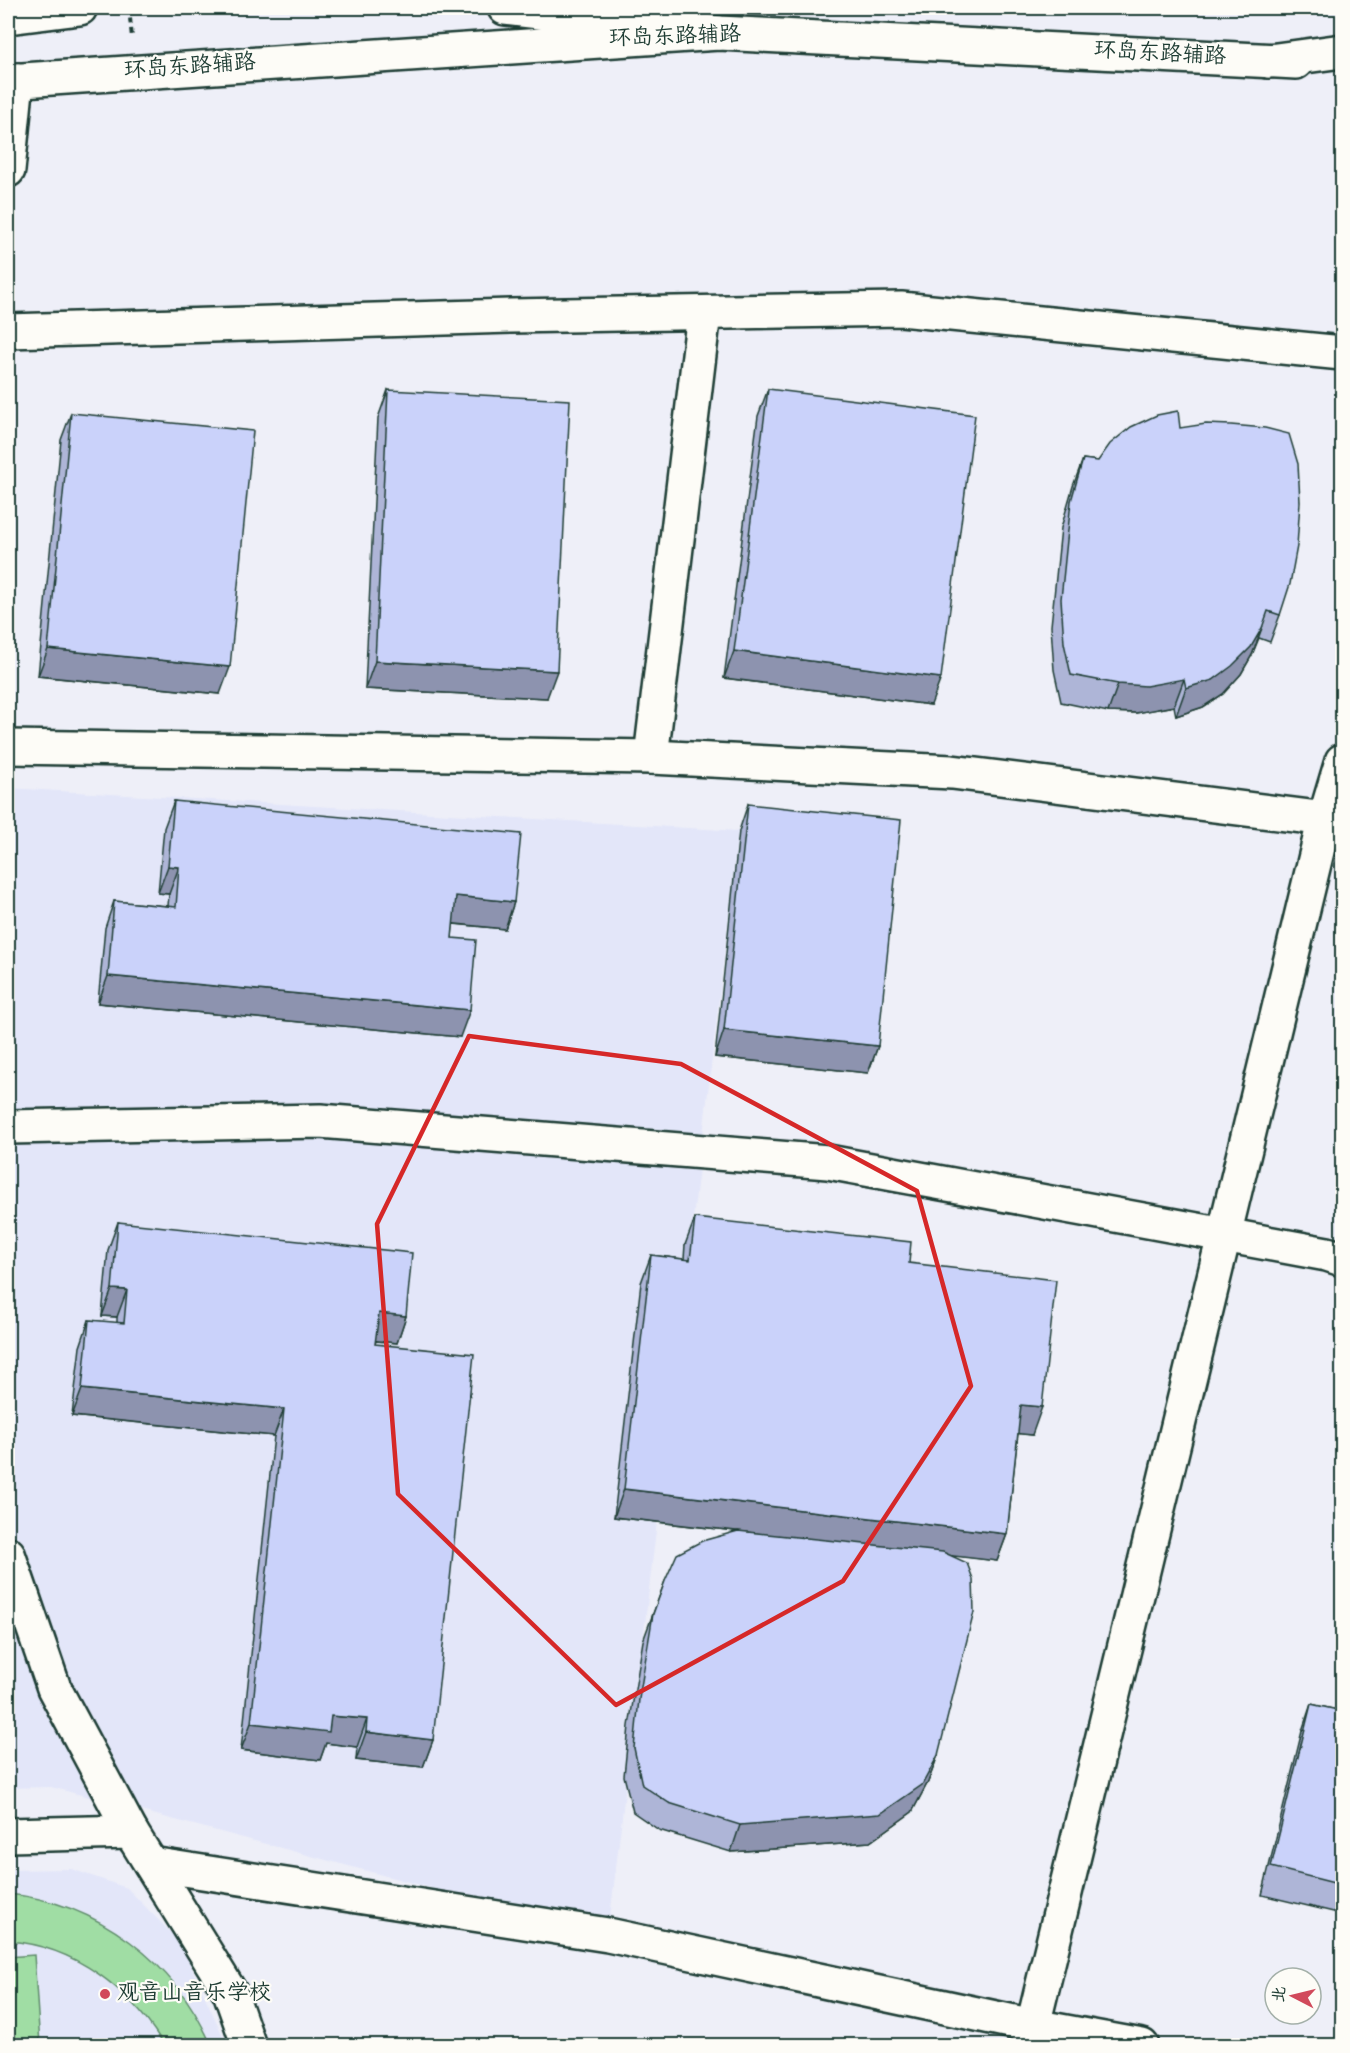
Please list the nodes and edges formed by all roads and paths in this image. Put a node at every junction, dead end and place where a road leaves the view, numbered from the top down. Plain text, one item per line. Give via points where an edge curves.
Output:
1 (80, 8) edge
2 (505, 8) edge
3 (8, 17) edge
4 (719, 33) junction
5 (1342, 51) edge
6 (1269, 60) junction
7 (1342, 64) edge
8 (12, 80) edge
9 (8, 170) edge
10 (704, 313) junction
11 (8, 331) edge
12 (1342, 353) edge
13 (8, 747) edge
14 (651, 757) junction
15 (1342, 761) edge
16 (1334, 819) edge
17 (8, 1127) edge
18 (1224, 1234) junction
19 (1342, 1259) edge
20 (8, 1554) edge
21 (131, 1832) junction
22 (8, 1835) edge
23 (151, 1864) junction
24 (1030, 2036) edge
25 (249, 2046) edge
26 (1142, 2046) edge

1 - 3 street
2 - 4 street
4 - 6 street, 环岛东路辅路
4 - 8 street, 环岛东路辅路
5 - 6 street
6 - 7 street, 环岛东路辅路
8 - 9 street
10 - 11 street
10 - 12 street via 901,309
10 - 14 street
13 - 14 street
14 - 16 street via 952,772
15 - 16 street
16 - 18 street
17 - 18 street via 320,1121 816,1161
18 - 19 street
18 - 24 street
20 - 21 street via 54,1689
21 - 22 street
21 - 23 street
23 - 24 street via 608,1935
23 - 25 street via 230,1992
24 - 26 street

